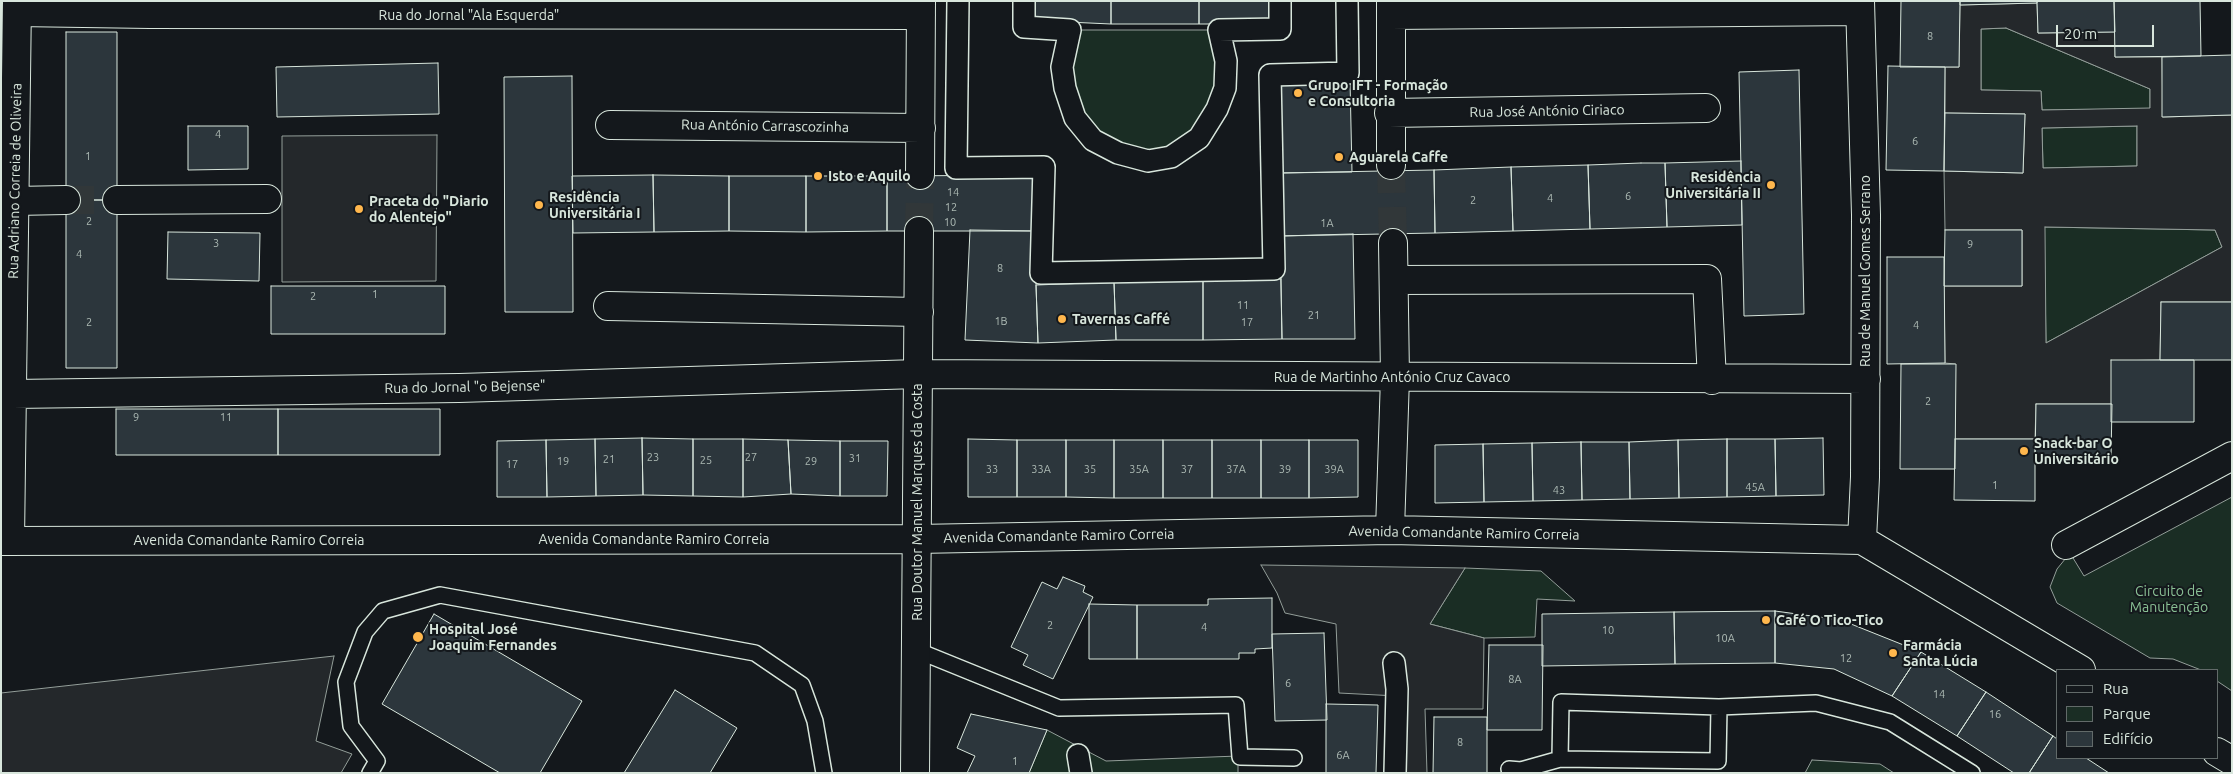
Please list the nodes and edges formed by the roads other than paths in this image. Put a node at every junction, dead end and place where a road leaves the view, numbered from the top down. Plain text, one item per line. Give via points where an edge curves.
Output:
1 (958, 1) edge
2 (1024, 1) edge
3 (1280, 1) edge
4 (1346, 1) edge
5 (17, 6) edge
6 (1860, 6) edge
7 (922, 8) edge
8 (1391, 8) edge
9 (1706, 108) dead end
10 (1389, 113) junction
11 (610, 125) dead end
12 (921, 128) junction
13 (1390, 165) tunnel mouth
14 (920, 175) tunnel mouth
15 (267, 199) dead end
16 (66, 200) tunnel mouth
17 (117, 200) tunnel mouth
18 (15, 201) junction
19 (920, 230) tunnel mouth
20 (1393, 243) tunnel mouth
21 (1394, 280) junction
22 (608, 306) dead end
23 (919, 312) junction
24 (918, 374) junction
25 (1394, 377) junction
26 (1866, 379) junction
27 (1712, 380) junction
28 (13, 394) junction
29 (2232, 456) edge
30 (1390, 530) junction
31 (917, 539) junction
32 (1862, 540) junction
33 (6, 541) edge
34 (2066, 545) dead end
35 (916, 650) junction
36 (1394, 663) dead end
37 (2079, 669) edge
38 (1719, 707) junction
39 (2218, 753) edge
40 (1294, 758) dead end
41 (1560, 759) junction
42 (2232, 761) edge
43 (1509, 769) dead end
44 (370, 773) edge
45 (824, 773) edge
46 (915, 773) edge
47 (1395, 773) edge
48 (1972, 773) edge

1 - 4 street via 956,168 1044,167 1041,273 1274,269 1270,75 1348,74
2 - 3 street via 1024,27 1070,30 1062,67 1064,88 1076,118 1087,133 1093,140 1118,153 1148,161 1171,157 1199,138 1217,109 1225,88 1226,61 1218,30 1280,29
5 - 7 street, Rua do Jornal "Ala Esquerda" via 150,14
5 - 18 street, Rua Adriano Correia de Oliveira
6 - 8 street
6 - 26 street, Rua de Manuel Gomes Serrano via 1866,215
7 - 12 street
8 - 10 street
9 - 10 street, Rua José António Ciriaco
10 - 13 street
11 - 12 street, Rua António Carrascozinha
12 - 14 street
15 - 17 street
16 - 18 street
18 - 28 street, Rua Adriano Correia de Oliveira
19 - 23 street, Rua Doutor Manuel Marques da Costa
20 - 21 street
21 - 25 street
21 - 27 street via 1707,279
22 - 23 street
23 - 24 street, Rua Doutor Manuel Marques da Costa
24 - 25 street, Rua de Martinho António Cruz Cavaco
24 - 28 street, Rua do Jornal "o Bejense" via 459,388
24 - 31 street, Rua Doutor Manuel Marques da Costa
25 - 27 street, Rua de Martinho António Cruz Cavaco
25 - 30 street
26 - 27 street, Rua de Martinho António Cruz Cavaco
26 - 32 street, Rua de Manuel Gomes Serrano
28 - 33 street, Rua Adriano Correia de Oliveira
29 - 34 street
30 - 31 street, Avenida Comandante Ramiro Correia
30 - 32 street, Avenida Comandante Ramiro Correia
31 - 33 street, Avenida Comandante Ramiro Correia
31 - 35 street, Rua Doutor Manuel Marques da Costa
32 - 37 street, Avenida Comandante Ramiro Correia
35 - 40 lane via 1059,708 1236,705 1240,757
35 - 46 street, Rua Doutor Manuel Marques da Costa
36 - 47 street via 1397,689
38 - 41 lane via 1718,761
38 - 41 lane via 1561,702
38 - 48 lane via 1816,703 1890,722
39 - 42 street
41 - 43 lane via 1521,770
44 - 45 lane via 376,761 351,726 346,682 365,632 382,611 440,595 755,653 802,685 815,721

